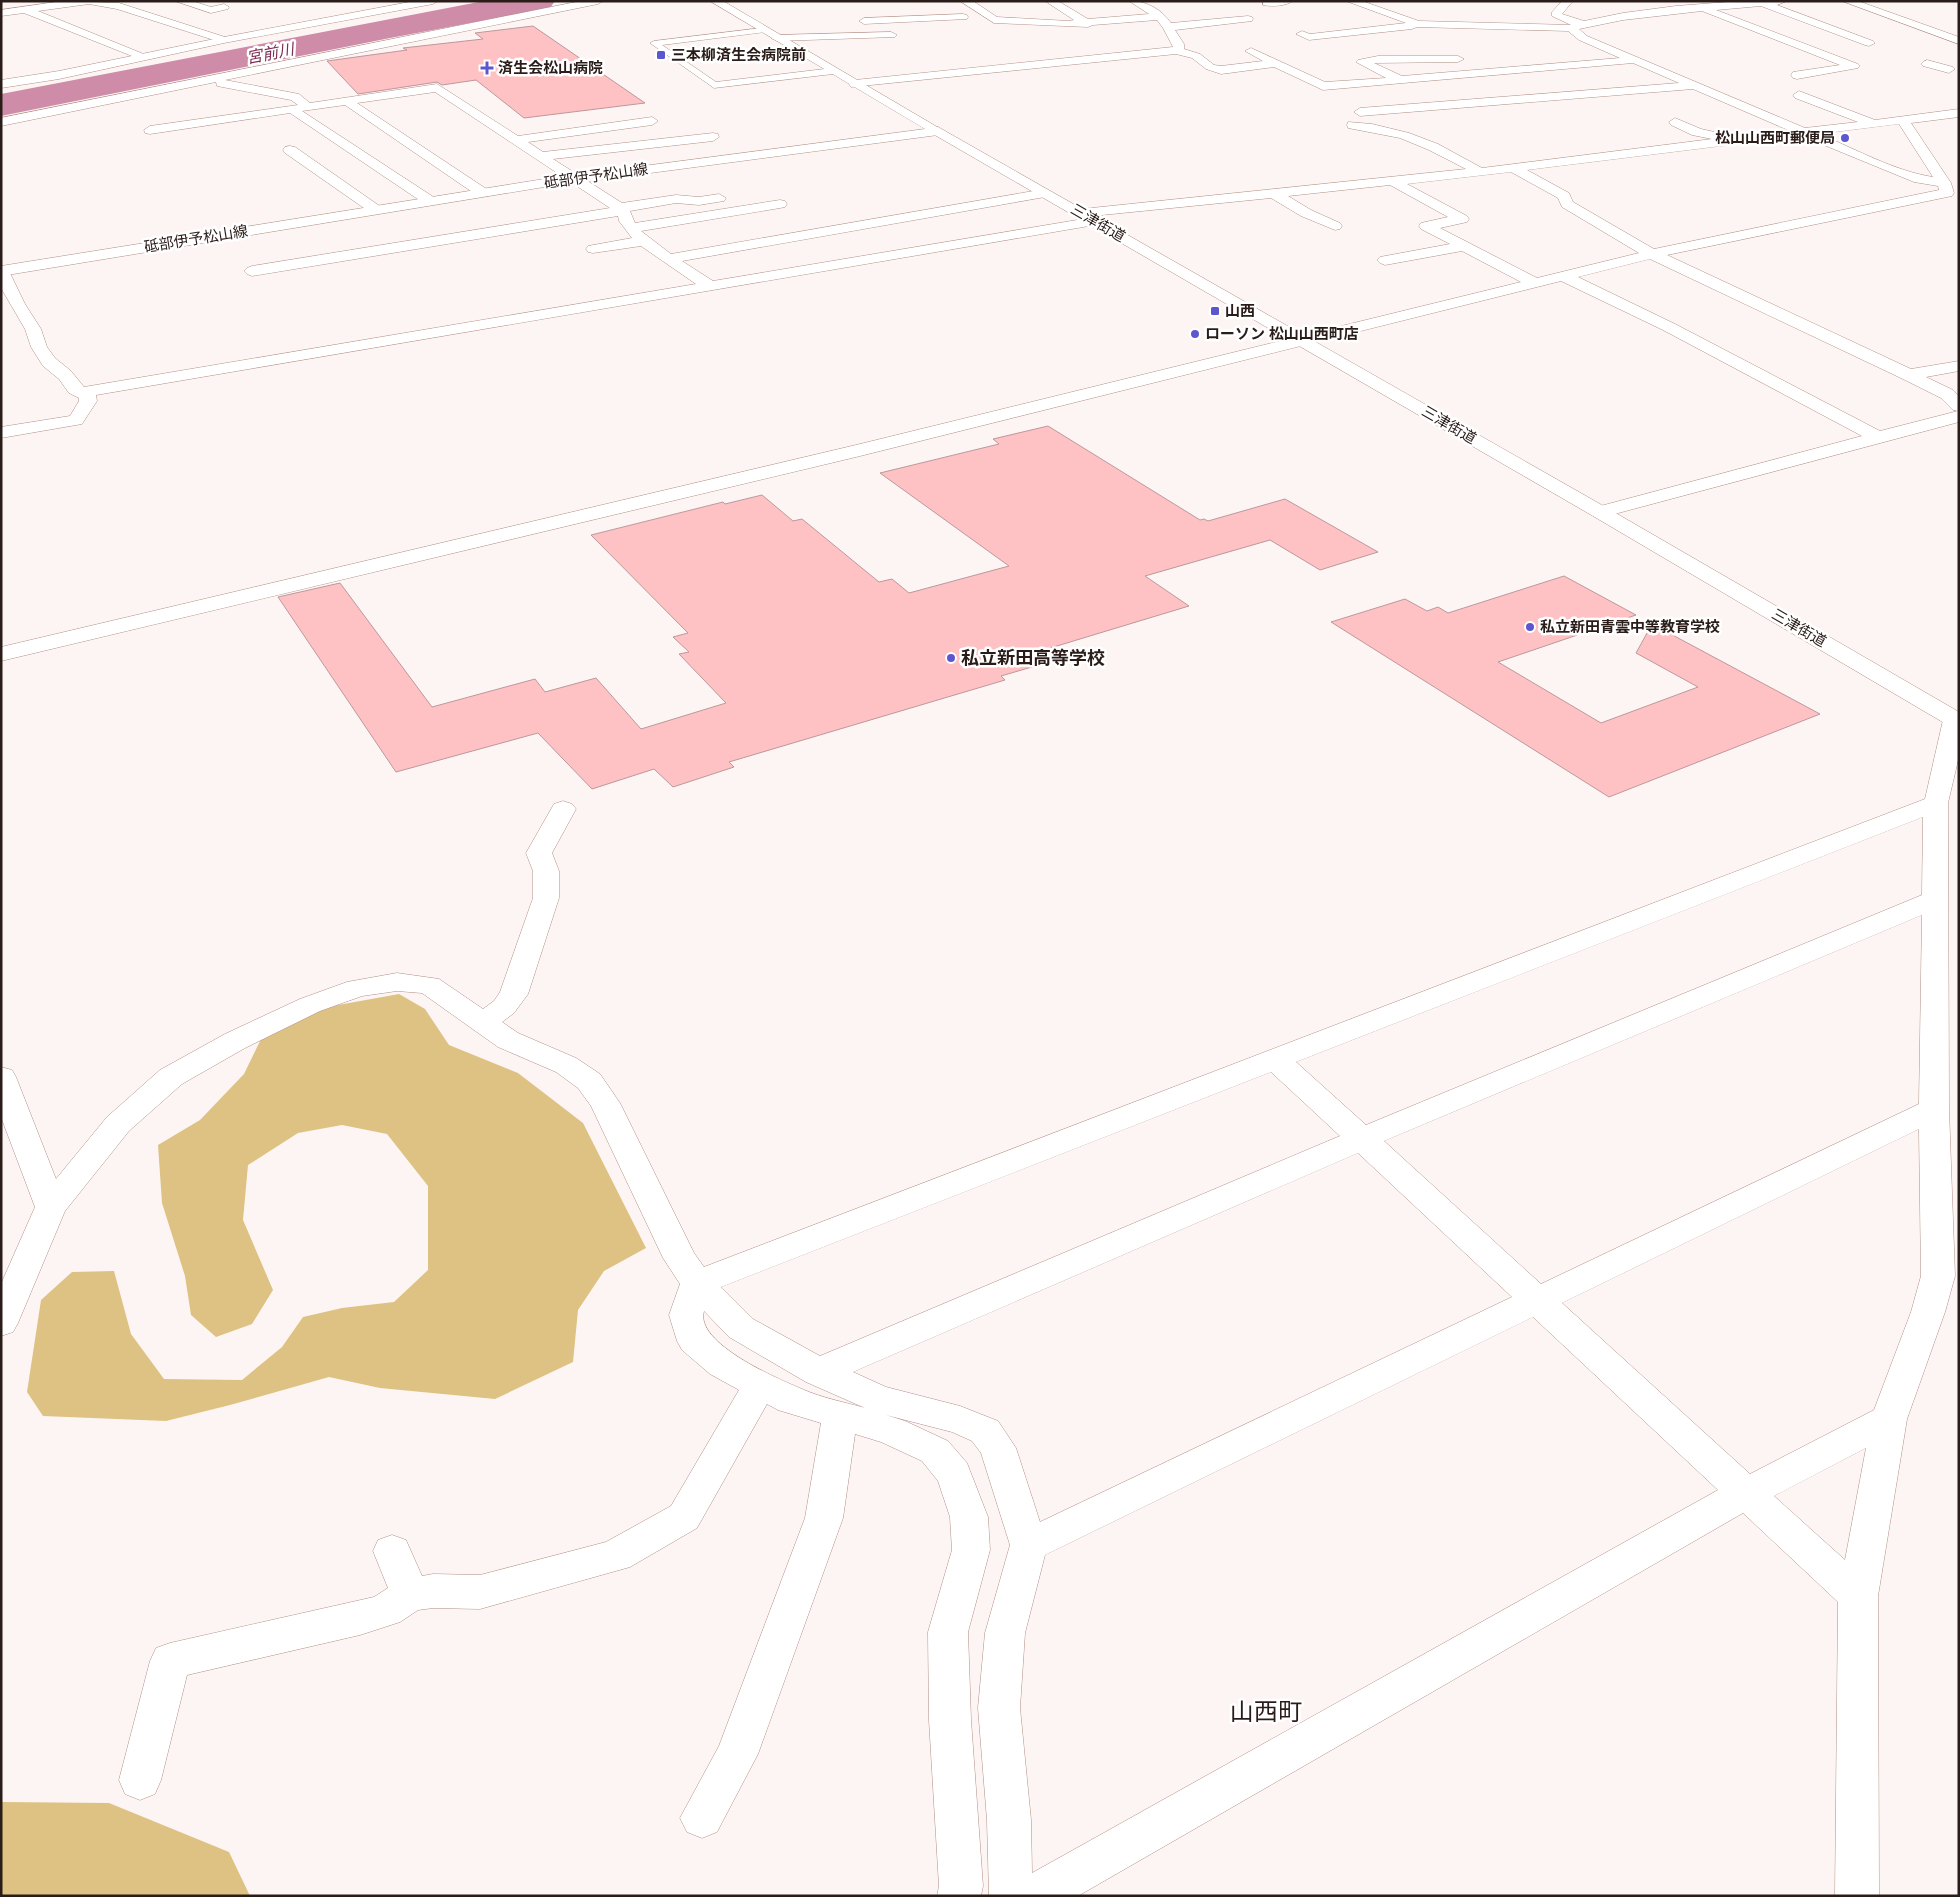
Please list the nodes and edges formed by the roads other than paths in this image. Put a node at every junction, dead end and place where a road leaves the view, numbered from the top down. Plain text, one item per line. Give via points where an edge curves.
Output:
1 (89, 1) edge
2 (142, 1) edge
3 (180, 1) edge
4 (433, 1) edge
5 (598, 1) edge
6 (715, 1) edge
7 (964, 1) edge
8 (1050, 1) edge
9 (1134, 1) edge
10 (1288, 1) edge
11 (1351, 1) edge
12 (1568, 1) edge
13 (1782, 1) edge
14 (1847, 1) edge
15 (1268, 3) dead end
16 (1763, 3) junction
17 (119, 6) junction
18 (224, 7) dead end
19 (1702, 8) junction
20 (26, 10) junction
21 (1666, 12) junction
22 (1, 13) edge
23 (1448, 13) dead end
24 (1388, 14) junction
25 (1356, 15) dead end
26 (1161, 16) junction
27 (963, 17) dead end
28 (1248, 19) dead end
29 (855, 21) dead end
30 (869, 21) junction
31 (1691, 22) dead end
32 (1085, 23) junction
33 (1583, 24) junction
34 (1169, 28) junction
35 (1571, 28) junction
36 (1417, 29) junction
37 (762, 30) junction
38 (1100, 32) dead end
39 (1302, 34) dead end
40 (874, 35) junction
41 (891, 35) dead end
42 (777, 38) junction
43 (224, 40) junction
44 (1818, 40) dead end
45 (1959, 41) edge
46 (1178, 43) junction
47 (1792, 43) junction
48 (1869, 43) dead end
49 (1123, 46) dead end
50 (1251, 51) dead end
51 (1138, 55) junction
52 (142, 57) junction
53 (1458, 59) dead end
54 (1636, 60) junction
55 (1276, 63) junction
56 (1927, 64) dead end
57 (1949, 68) edge
58 (833, 71) junction
59 (247, 74) junction
60 (1797, 75) dead end
61 (273, 79) dead end
62 (1401, 80) junction
63 (210, 81) junction
64 (1, 84) edge
65 (855, 84) junction
66 (1696, 86) junction
67 (1618, 92) junction
68 (1558, 96) junction
69 (1799, 96) dead end
70 (1642, 103) dead end
71 (351, 104) dead end
72 (1453, 105) junction
73 (1580, 106) dead end
74 (312, 109) junction
75 (1360, 112) dead end
76 (296, 113) junction
77 (1959, 113) edge
78 (1478, 115) dead end
79 (274, 116) dead end
80 (1903, 120) junction
81 (1, 122) edge
82 (654, 122) dead end
83 (1675, 122) dead end
84 (1353, 124) dead end
85 (1875, 124) junction
86 (150, 130) dead end
87 (938, 132) junction
88 (1807, 132) junction
89 (713, 138) dead end
90 (516, 140) junction
91 (1734, 141) junction
92 (290, 150) dead end
93 (680, 153) dead end
94 (540, 156) junction
95 (556, 167) junction
96 (1513, 168) junction
97 (1480, 172) junction
98 (574, 179) junction
99 (1392, 181) junction
100 (1944, 183) junction
101 (483, 193) junction
102 (1046, 193) junction
103 (1272, 193) junction
104 (735, 195) dead end
105 (430, 201) junction
106 (780, 204) dead end
107 (620, 209) junction
108 (376, 210) junction
109 (1089, 217) junction
110 (1335, 226) dead end
111 (631, 228) junction
112 (644, 241) junction
113 (1465, 246) junction
114 (593, 249) dead end
115 (1369, 252) dead end
116 (1652, 254) junction
117 (668, 259) junction
118 (1, 271) edge
119 (252, 271) dead end
120 (1563, 276) junction
121 (1535, 283) junction
122 (712, 287) junction
123 (1302, 340) junction
124 (1959, 366) edge
125 (1909, 374) junction
126 (84, 392) junction
127 (1959, 406) edge
128 (1959, 416) edge
129 (1, 433) edge
130 (1879, 438) junction
131 (1600, 512) junction
132 (1, 654) edge
133 (1957, 721) edge
134 (1936, 803) junction
135 (563, 809) dead end
136 (1936, 899) junction
137 (483, 1023) junction
138 (1275, 1059) junction
139 (1, 1077) edge
140 (1934, 1109) junction
141 (1361, 1139) junction
142 (52, 1207) junction
143 (697, 1283) junction
144 (1537, 1301) junction
145 (1, 1322) edge
146 (818, 1372) junction
147 (760, 1385) junction
148 (840, 1415) junction
149 (1889, 1419) junction
150 (1746, 1493) junction
151 (1029, 1545) junction
152 (392, 1551) dead end
153 (410, 1595) junction
154 (1858, 1596) junction
155 (140, 1780) dead end
156 (702, 1818) dead end
157 (959, 1896) edge
158 (1011, 1896) edge
159 (1035, 1896) edge
160 (1857, 1896) edge

1 - 17 street
1 - 20 street
2 - 17 street
3 - 18 street via 211,10
4 - 43 street
5 - 59 street
6 - 37 street
7 - 32 street via 994,20
8 - 32 street
9 - 26 street
10 - 15 street
11 - 24 street
12 - 33 street via 1556,16
13 - 16 street
14 - 45 street
16 - 19 street
16 - 48 street
17 - 43 street
19 - 21 street
19 - 47 street
20 - 22 street
20 - 52 street
21 - 31 street
21 - 33 street
23 - 24 street
24 - 25 street
24 - 36 street
26 - 32 street
26 - 34 street
27 - 30 street via 952,22
28 - 34 street
29 - 30 street
30 - 40 street
32 - 38 street
33 - 35 street
34 - 46 street
35 - 36 street
35 - 54 street via 1583,38
36 - 39 street via 1401,27 1309,37
37 - 42 street
37 - 58 lane via 654,43 714,85
40 - 41 street
40 - 42 street
42 - 58 street
43 - 52 street
44 - 47 street
46 - 51 street
46 - 55 street via 1210,67 1221,70
47 - 60 street via 1854,66
49 - 51 street
50 - 55 street
51 - 65 street
52 - 64 street
53 - 62 street via 1362,62
54 - 62 street
54 - 66 street
55 - 62 street via 1323,86
56 - 57 street
58 - 65 street
59 - 61 street
59 - 63 street
62 - 72 street
63 - 74 street via 296,97
63 - 81 street
65 - 87 street
66 - 67 street
66 - 88 street
67 - 68 street
67 - 70 street
68 - 72 street
68 - 73 street
69 - 85 street
71 - 101 street
72 - 75 street
72 - 78 street
74 - 76 street
74 - 86 street
74 - 90 street via 367,97 437,88
76 - 79 street
76 - 105 street
77 - 80 street
80 - 85 street
80 - 100 street
82 - 90 street
83 - 91 street via 1697,132
84 - 97 street via 1413,138
85 - 88 street
87 - 98 street, 砥部伊予松山線
87 - 102 street, 三津街道
88 - 91 street
88 - 100 street via 1898,172
89 - 94 street
90 - 94 street
91 - 96 street
92 - 108 street
93 - 95 street
94 - 95 street
95 - 98 street
96 - 97 street
96 - 116 street via 1564,196 1567,204
97 - 99 street
98 - 101 street, 砥部伊予松山線
98 - 107 street
99 - 103 street
99 - 113 street via 1462,219 1426,226
100 - 116 street via 1947,193
101 - 105 street, 砥部伊予松山線
102 - 109 street, 三津街道
102 - 117 street
103 - 109 street
103 - 110 street via 1306,214
104 - 107 street
105 - 108 street, 砥部伊予松山線
106 - 111 street
107 - 111 street
107 - 119 street via 437,245 275,263
108 - 118 street, 砥部伊予松山線
109 - 122 street
109 - 123 street, 三津街道
111 - 112 street
112 - 114 street
112 - 117 street
113 - 115 street via 1392,264
113 - 121 street
116 - 120 street
116 - 125 street
117 - 122 street
118 - 126 street via 49,362 65,375 75,389
120 - 121 street
120 - 130 street via 1678,331
121 - 123 street
122 - 126 street
123 - 131 street, 三津街道
123 - 132 street via 847,454
124 - 125 street
125 - 127 street via 1947,394
126 - 129 street via 88,401 76,420
128 - 130 street
130 - 131 street
131 - 133 street, 三津街道
133 - 134 street
134 - 136 street
134 - 138 street
135 - 137 street via 539,853 546,871 546,898 514,994 504,1007
136 - 140 street
136 - 141 street
137 - 142 street via 429,985 421,984 397,982 357,988 310,1005 235,1041 171,1078 118,1124
137 - 143 street via 508,1040 566,1065 589,1081 605,1103 680,1258
138 - 141 street
138 - 143 street
139 - 142 street
140 - 144 street
140 - 149 street via 1938,1276
141 - 144 street
141 - 146 street
142 - 145 street
143 - 146 street via 741,1328
143 - 147 street via 686,1315 694,1341 722,1365
144 - 150 street
144 - 151 street
146 - 151 street via 878,1399 960,1420 985,1431 998,1448
147 - 148 street via 791,1400
147 - 153 street via 684,1518 616,1556 480,1592 433,1591
148 - 156 street via 824,1518 738,1754
148 - 157 street via 892,1431 935,1451 954,1474 969,1517 971,1550 948,1632
149 - 150 street
149 - 154 street
150 - 154 street
150 - 159 street
151 - 158 street via 1005,1633 999,1708 1009,1820
152 - 153 street
153 - 155 street via 386,1610 360,1618 170,1660
154 - 160 street

